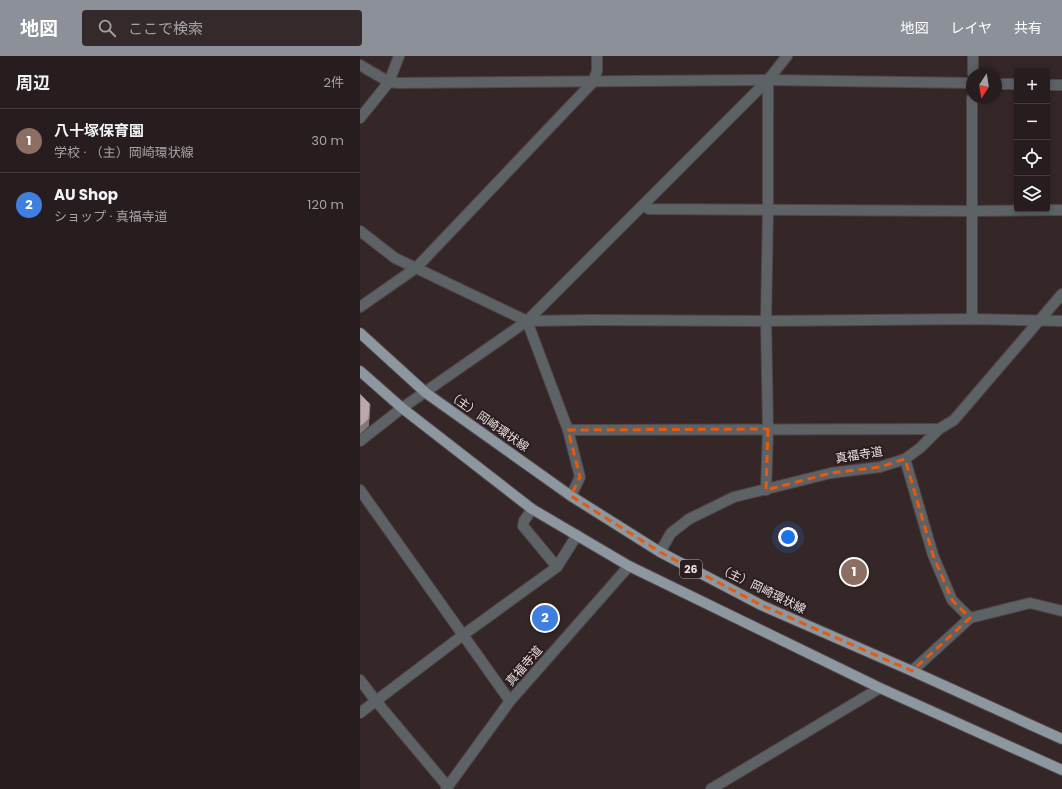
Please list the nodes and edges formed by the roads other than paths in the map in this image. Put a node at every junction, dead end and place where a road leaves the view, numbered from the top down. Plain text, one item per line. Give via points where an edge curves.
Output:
1 (399, 56) edge
2 (597, 56) edge
3 (787, 56) edge
4 (973, 56) edge
5 (360, 65) edge
6 (972, 68) edge
7 (768, 80) junction
8 (389, 82) junction
9 (593, 82) junction
10 (966, 83) edge
11 (1002, 84) edge
12 (1014, 84) edge
13 (1050, 85) edge
14 (1062, 85) edge
15 (972, 104) edge
16 (360, 118) edge
17 (644, 205) junction
18 (768, 208) junction
19 (1062, 210) edge
20 (973, 211) junction
21 (360, 231) edge
22 (416, 268) junction
23 (1062, 294) edge
24 (360, 307) edge
25 (972, 319) junction
26 (1040, 320) junction
27 (527, 321) junction
28 (766, 321) junction
29 (1062, 321) edge
30 (360, 333) edge
31 (360, 371) edge
32 (426, 393) junction
33 (402, 408) junction
34 (768, 429) junction
35 (939, 429) junction
36 (568, 430) junction
37 (360, 441) edge
38 (905, 459) junction
39 (360, 490) edge
40 (766, 490) junction
41 (571, 496) junction
42 (532, 509) junction
43 (577, 535) junction
44 (660, 552) junction
45 (629, 566) junction
46 (557, 567) junction
47 (1062, 611) edge
48 (970, 618) junction
49 (464, 635) junction
50 (912, 671) junction
51 (360, 680) edge
52 (880, 688) junction
53 (376, 701) junction
54 (510, 701) junction
55 (360, 713) edge
56 (1062, 739) edge
57 (1062, 770) edge
58 (722, 786) edge
59 (447, 788) edge
60 (711, 789) edge

1 - 8 street
2 - 9 street via 597,71
3 - 7 street
4 - 6 street
5 - 8 street
7 - 9 street
7 - 10 street
7 - 17 street
7 - 18 street
8 - 9 street
8 - 16 street
9 - 22 street
11 - 12 street
13 - 14 street
15 - 20 street
17 - 18 street via 649,209
17 - 27 street
18 - 20 street
18 - 28 street
19 - 20 street
20 - 25 street
21 - 22 street via 395,258
22 - 24 street
22 - 27 street
23 - 26 street, 真福寺道
25 - 26 street
25 - 28 street
26 - 29 street
26 - 35 street, 真福寺道 via 954,420
27 - 28 street
27 - 32 street
27 - 36 street
28 - 34 street
30 - 32 main road, （主）岡崎環状線 / 26
31 - 33 main road, 26
32 - 33 street
32 - 41 main road, （主）岡崎環状線 / 26
33 - 37 street
33 - 42 main road, 26
34 - 35 street
34 - 36 street
34 - 40 street
35 - 38 street, 真福寺道
36 - 41 street via 580,477
38 - 40 street, 真福寺道 via 880,467 831,473
38 - 48 street via 933,555 952,600
39 - 49 street
40 - 44 street, 真福寺道 via 734,497 689,519 671,533
41 - 44 main road, （主）岡崎環状線 / 26
42 - 43 main road, 26
42 - 46 street via 523,526
43 - 45 main road, 26
43 - 46 street
44 - 50 main road, （主）岡崎環状線 / 26 via 761,605
45 - 52 main road, 26
45 - 54 street, 真福寺道
46 - 49 street
47 - 48 street via 1030,604
48 - 50 street
49 - 53 street
49 - 54 street
50 - 56 main road, （主）岡崎環状線 / 26
51 - 53 street
52 - 57 main road, 26
52 - 58 street
53 - 55 street
53 - 59 street
54 - 59 street, 真福寺道
58 - 60 street

